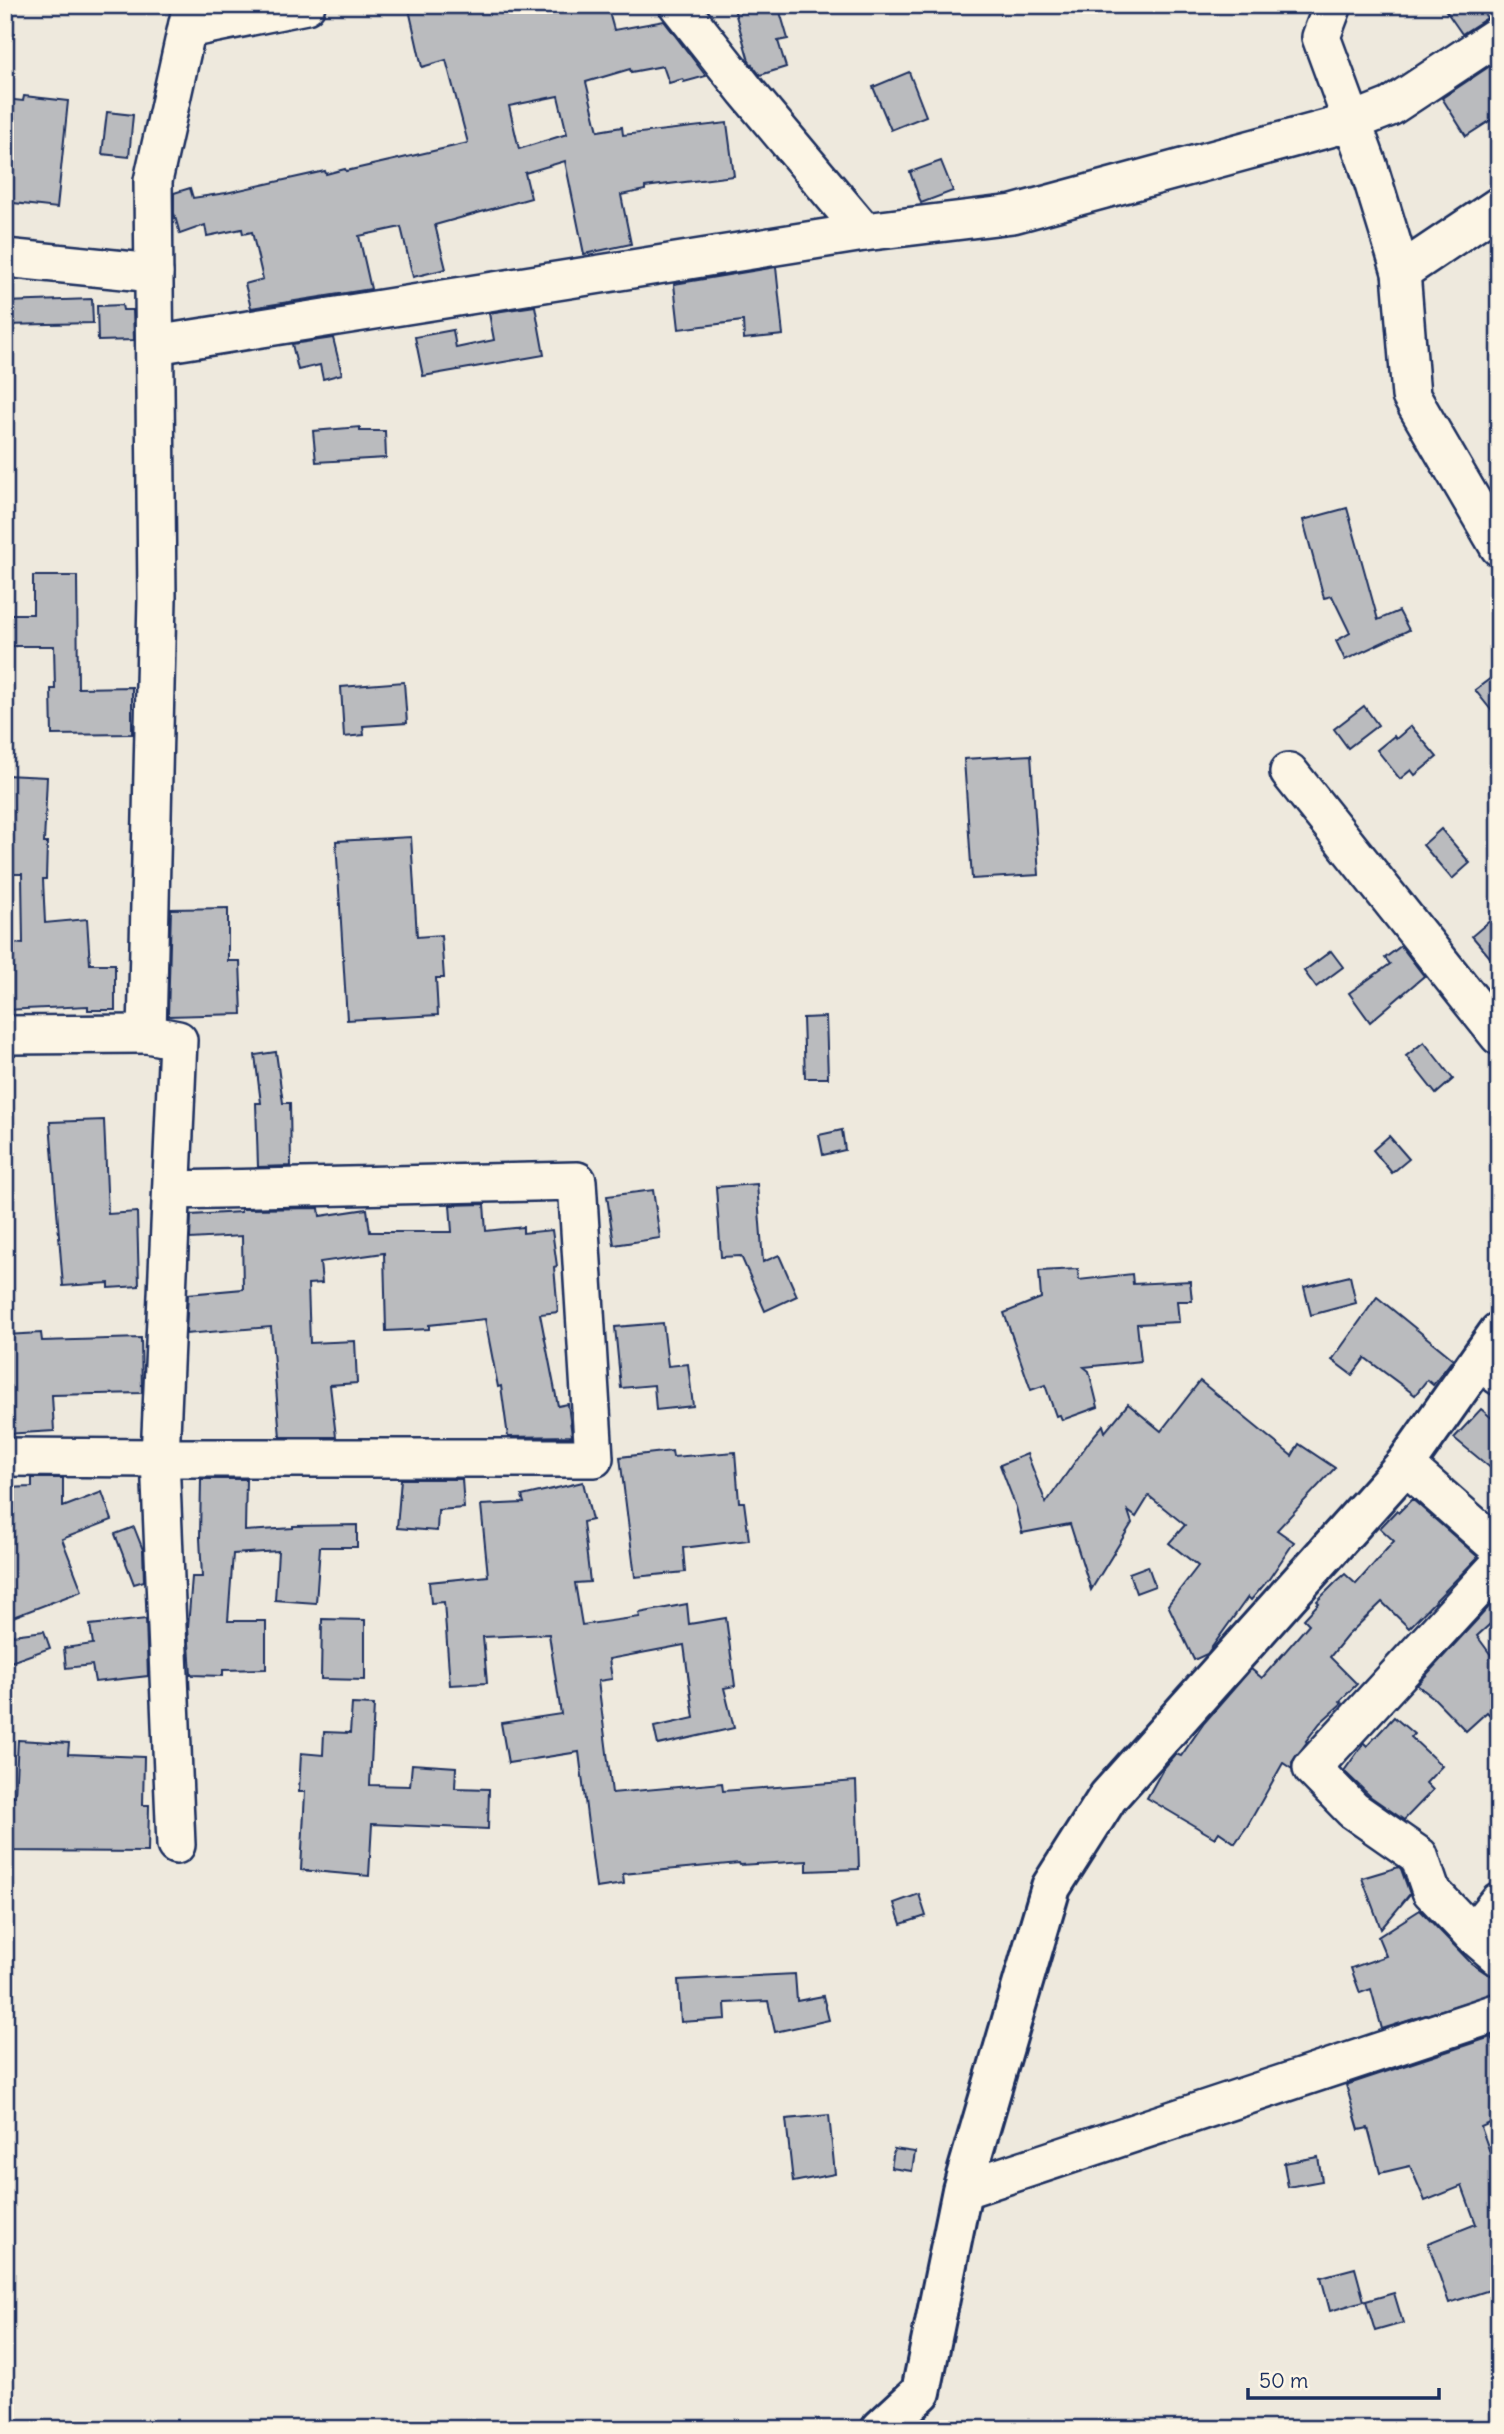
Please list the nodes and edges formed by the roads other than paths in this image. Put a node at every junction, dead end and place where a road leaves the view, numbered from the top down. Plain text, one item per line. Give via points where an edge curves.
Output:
1 (306, 5) edge
2 (678, 5) edge
3 (1333, 5) edge
4 (189, 17) edge
5 (1499, 35) edge
6 (1352, 122) junction
7 (1499, 206) edge
8 (864, 232) junction
9 (5, 258) edge
10 (1401, 272) junction
11 (154, 273) junction
12 (155, 345) junction
13 (1499, 547) edge
14 (1289, 772) dead end
15 (147, 1034) junction
16 (5, 1035) edge
17 (1499, 1036) edge
18 (172, 1190) junction
19 (1492, 1356) edge
20 (5, 1457) edge
21 (160, 1458) junction
22 (1405, 1465) junction
23 (1499, 1548) edge
24 (1499, 1564) edge
25 (176, 1845) dead end
26 (1499, 1901) edge
27 (1485, 1945) edge
28 (1499, 2012) edge
29 (962, 2190) junction
30 (881, 2429) edge

1 - 4 street
2 - 8 street
3 - 6 street via 1321,37
4 - 11 street via 153,181
5 - 6 street via 1390,107
6 - 8 street via 1013,214
6 - 10 street
7 - 10 street
8 - 12 street
9 - 11 street
10 - 13 street via 1411,396
11 - 12 street
12 - 15 street via 157,597
14 - 17 street
15 - 16 street
15 - 18 street via 178,1040
18 - 21 street
18 - 21 street via 577,1181 594,1458
19 - 22 main road
20 - 21 street
21 - 25 street
22 - 23 street
22 - 29 main road via 1108,1797 1051,1887
24 - 27 street via 1312,1768 1353,1810 1419,1856 1431,1891
26 - 27 street
28 - 29 street
29 - 30 main road via 920,2392

